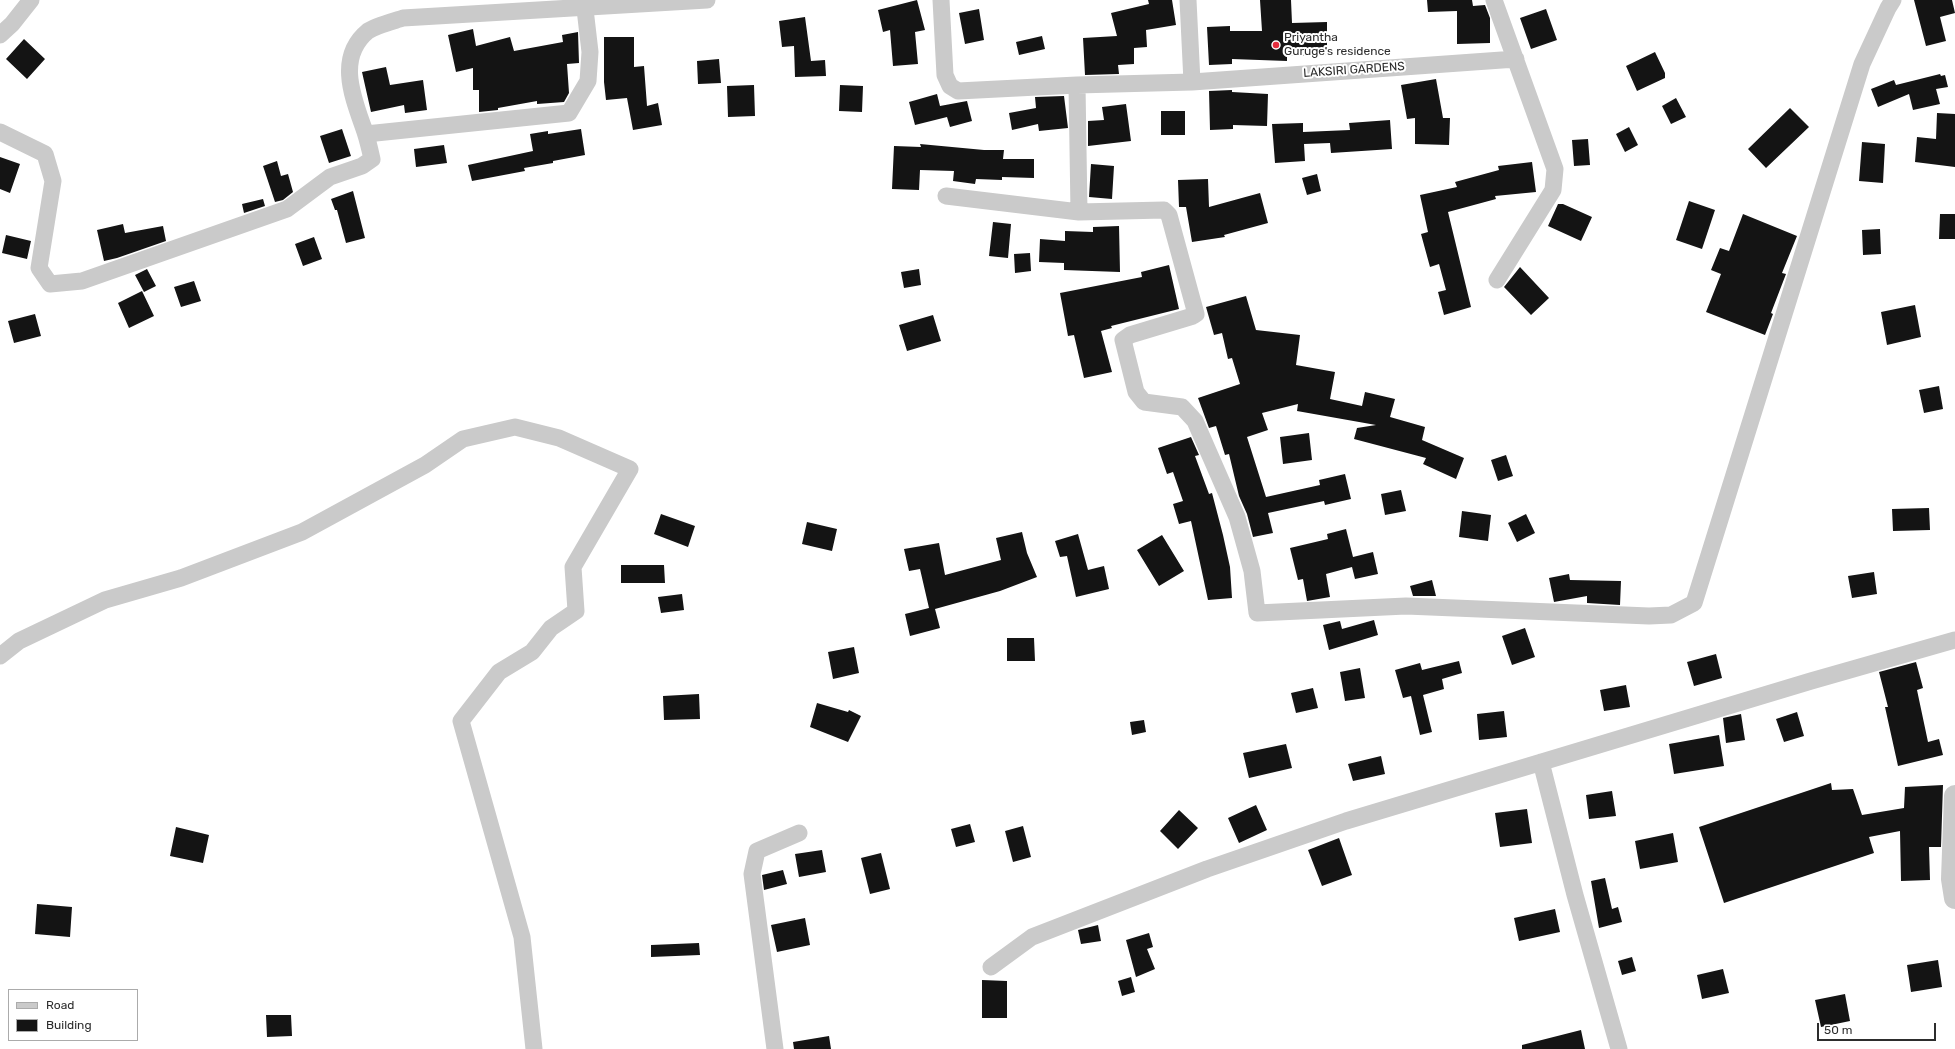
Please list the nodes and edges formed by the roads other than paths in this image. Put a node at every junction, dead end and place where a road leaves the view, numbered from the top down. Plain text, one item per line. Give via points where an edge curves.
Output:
1 (31, 0) edge
2 (707, 0) edge
3 (941, 0) edge
4 (1188, 0) edge
5 (1494, 0) edge
6 (1894, 0) edge
7 (585, 9) junction
8 (0, 35) edge
9 (1516, 59) junction
10 (1192, 82) junction
11 (1076, 85) junction
12 (0, 132) edge
13 (366, 134) junction
14 (946, 196) dead end
15 (1079, 212) junction
16 (1497, 280) dead end
17 (1955, 640) edge
18 (0, 656) edge
19 (1541, 762) junction
20 (1955, 796) edge
21 (799, 833) dead end
22 (1955, 898) edge
23 (990, 967) dead end
24 (534, 1049) edge
25 (775, 1049) edge
26 (1619, 1049) edge

1 - 8 street
2 - 7 street
3 - 11 street, LAKSIRI GARDENS via 945,75 950,86 958,91
4 - 10 street
5 - 9 street
6 - 15 street via 1862,64 1694,603 1671,615 1406,606 1257,613 1252,571 1237,517 1195,421 1182,407 1144,402 1136,392 1123,340 1196,314 1169,215 1164,210
7 - 13 street via 590,52 588,81 569,113
7 - 13 street via 403,18 369,31 354,49 349,74 352,98
9 - 10 street, LAKSIRI GARDENS
9 - 16 street via 1555,169 1553,190
10 - 11 street, LAKSIRI GARDENS
11 - 15 street
12 - 13 street via 45,154 53,181 40,268 50,284 82,281 287,209 330,177 362,166 372,159
14 - 15 street
17 - 19 street
18 - 24 street via 19,641 105,600 181,578 302,532 425,465 463,439 515,426 559,438 630,470 573,567 576,612 551,628 532,652 499,672 461,721 522,936
19 - 23 street via 1346,821 1207,869 1032,937
19 - 26 street via 1575,895
20 - 22 street via 1952,879
21 - 25 street via 757,851 752,874

